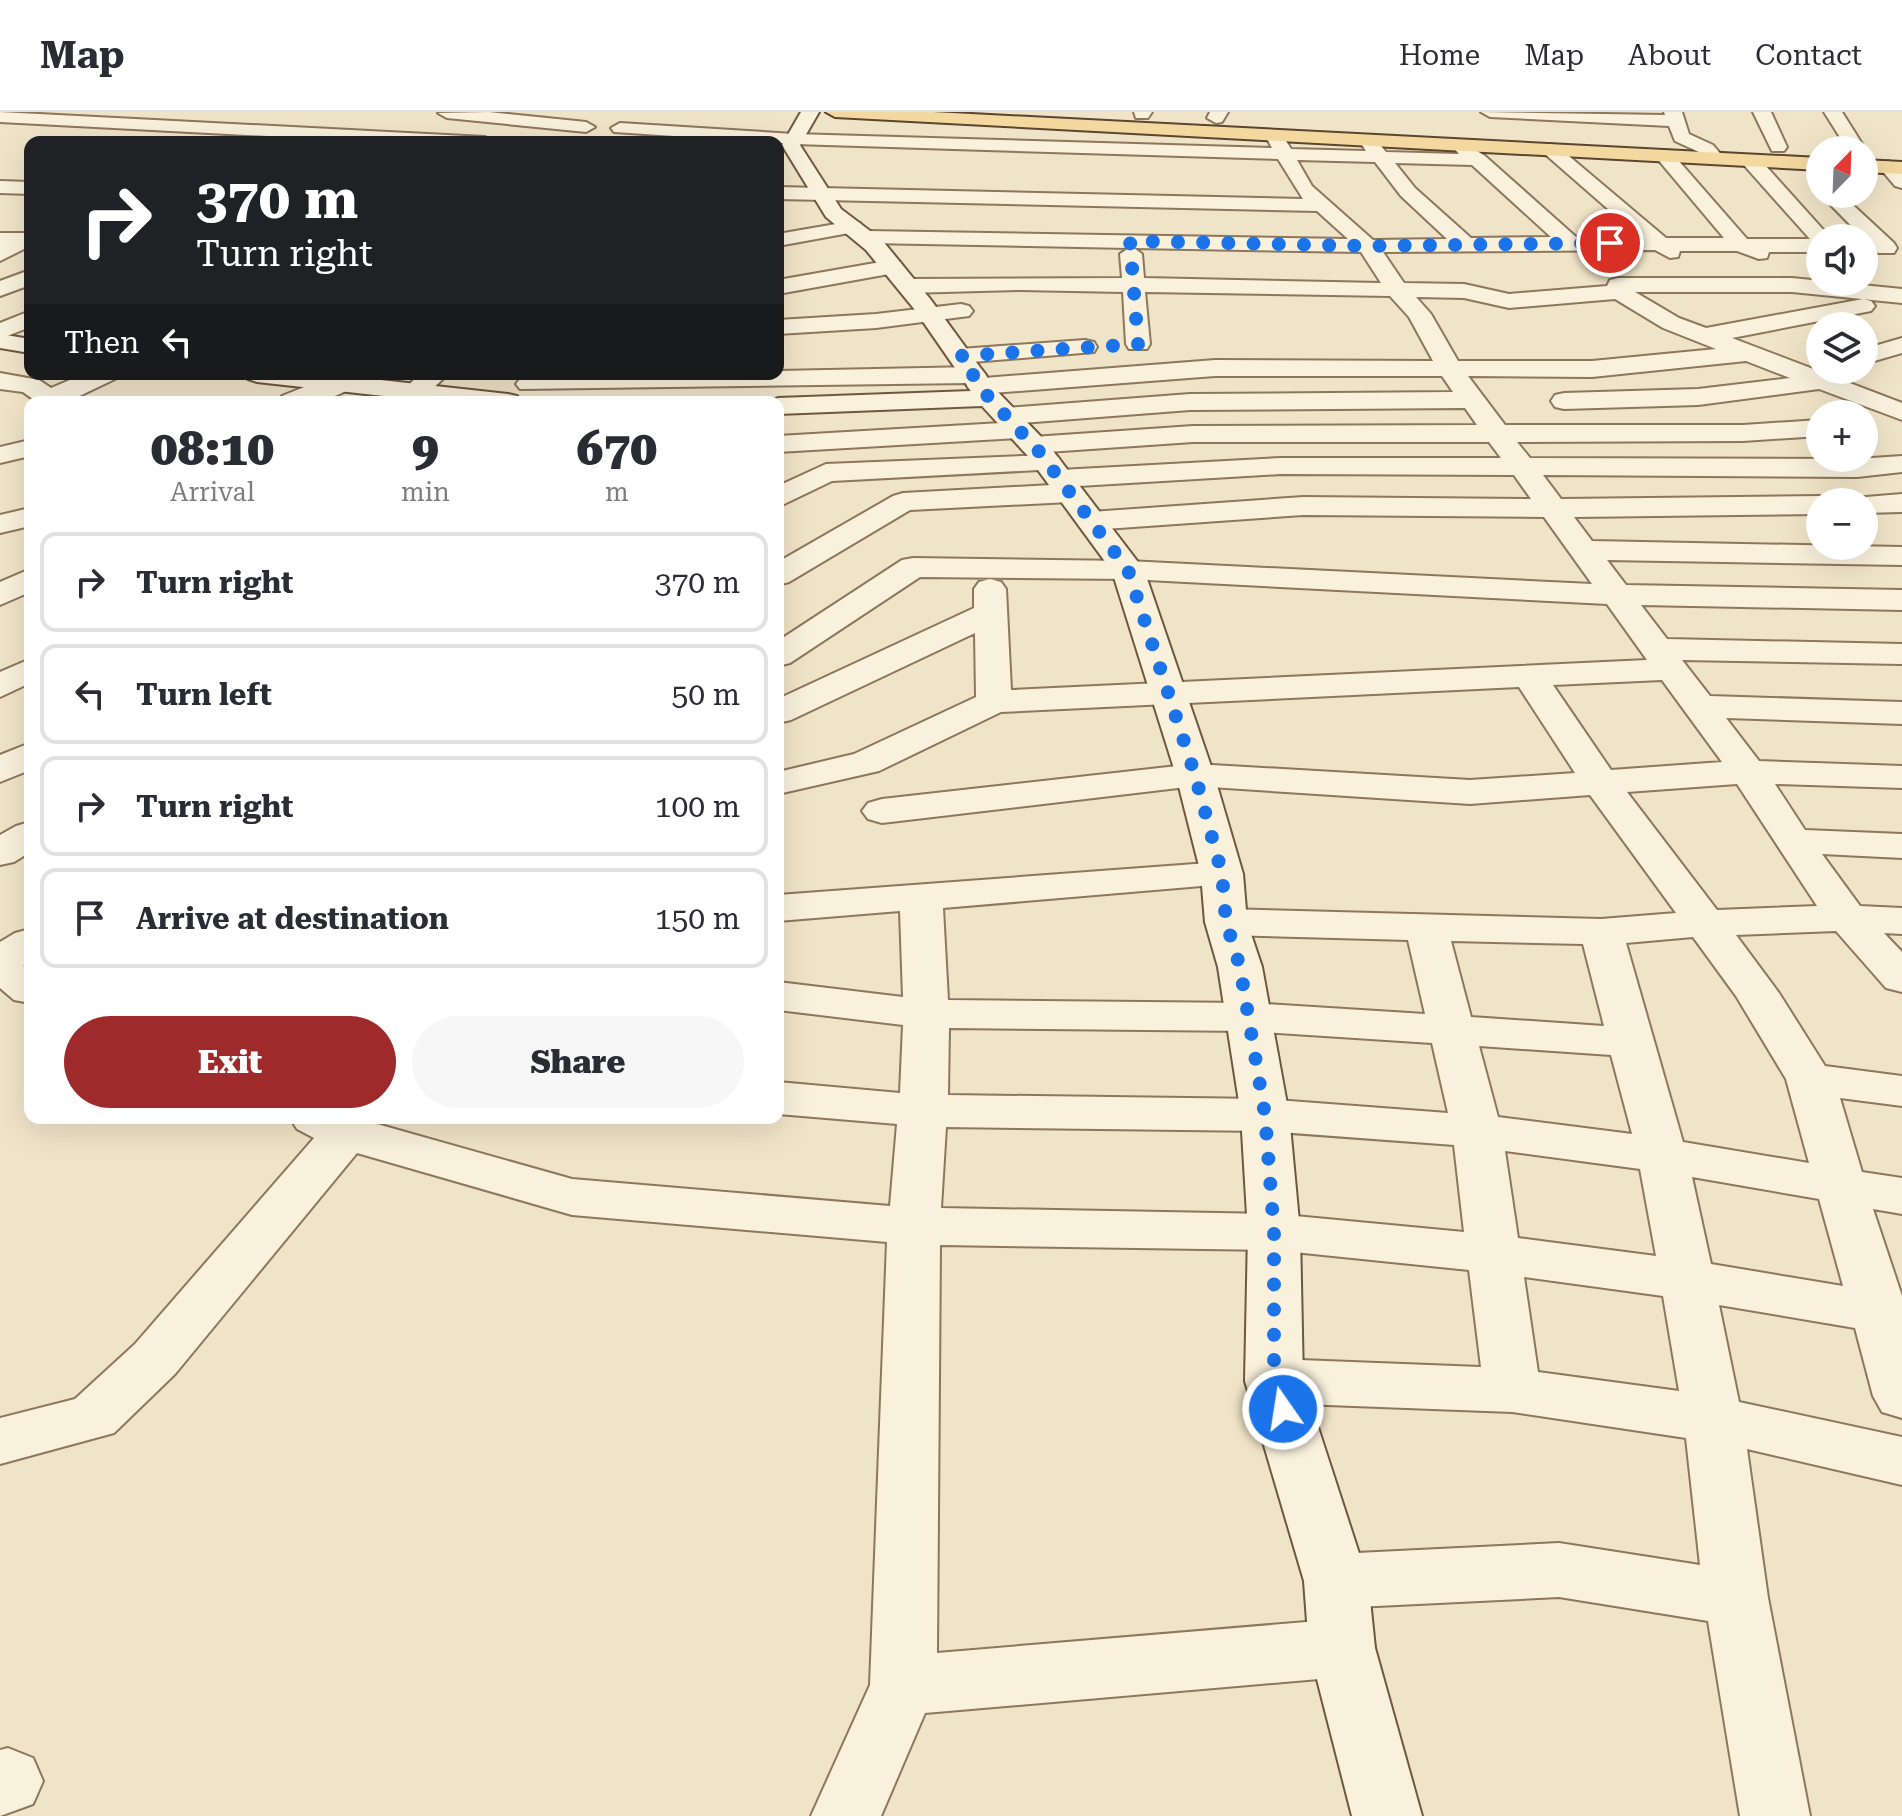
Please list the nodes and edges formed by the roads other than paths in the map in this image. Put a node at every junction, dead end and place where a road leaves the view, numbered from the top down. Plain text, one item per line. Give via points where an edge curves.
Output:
1 (133, 112) edge
2 (194, 112) edge
3 (437, 112) edge
4 (643, 112) edge
5 (835, 112) edge
6 (1108, 112) edge
7 (1490, 112) edge
8 (1762, 112) edge
9 (1833, 112) edge
10 (1142, 113) edge
11 (896, 114) edge
12 (1217, 115) edge
13 (528, 116) edge
14 (1675, 116) edge
15 (0, 117) edge
16 (32, 118) junction
17 (963, 119) junction
18 (109, 121) junction
19 (586, 127) dead end
20 (620, 128) junction
21 (270, 130) junction
22 (1173, 130) junction
23 (0, 132) edge
24 (1274, 135) junction
25 (260, 136) edge
26 (344, 136) edge
27 (371, 136) edge
28 (496, 136) edge
29 (609, 136) edge
30 (634, 136) edge
31 (1848, 136) edge
32 (1367, 140) junction
33 (1692, 142) junction
34 (1460, 145) junction
35 (1778, 147) junction
36 (1806, 149) edge
37 (1551, 150) junction
38 (1664, 156) junction
39 (1715, 158) junction
40 (1172, 159) junction
41 (1382, 159) junction
42 (1878, 159) edge
43 (1478, 160) junction
44 (1750, 160) junction
45 (1289, 163) junction
46 (1797, 163) junction
47 (1806, 163) edge
48 (1878, 167) edge
49 (1898, 168) edge
50 (1806, 172) edge
51 (0, 187) edge
52 (24, 188) edge
53 (950, 189) junction
54 (1304, 189) junction
55 (1123, 190) junction
56 (1322, 205) junction
57 (0, 207) edge
58 (24, 207) edge
59 (1844, 208) edge
60 (784, 212) edge
61 (0, 219) edge
62 (24, 219) edge
63 (1342, 223) junction
64 (784, 224) edge
65 (1807, 224) edge
66 (0, 239) edge
67 (24, 239) edge
68 (24, 241) edge
69 (784, 243) edge
70 (1570, 243) junction
71 (1660, 243) junction
72 (1466, 245) junction
73 (1741, 245) junction
74 (1806, 246) edge
75 (1884, 248) edge
76 (0, 255) edge
77 (994, 261) dead end
78 (1878, 271) edge
79 (1132, 275) junction
80 (1806, 275) edge
81 (24, 279) edge
82 (1707, 285) junction
83 (2, 287) edge
84 (784, 287) edge
85 (1806, 287) edge
86 (24, 289) edge
87 (1619, 292) junction
88 (1878, 293) edge
89 (1902, 295) edge
90 (1854, 296) edge
91 (909, 297) edge
92 (841, 300) dead end
93 (1871, 305) junction
94 (784, 306) edge
95 (988, 309) dead end
96 (1106, 309) dead end
97 (1143, 310) junction
98 (1413, 314) junction
99 (24, 321) edge
100 (1902, 321) edge
101 (784, 327) edge
102 (784, 331) edge
103 (0, 332) edge
104 (1704, 336) junction
105 (1509, 340) dead end
106 (0, 341) edge
107 (1167, 342) dead end
108 (1138, 344) junction
109 (24, 345) edge
110 (1902, 345) edge
111 (1749, 353) junction
112 (1878, 353) edge
113 (1535, 369) junction
114 (1806, 372) edge
115 (1806, 378) edge
116 (88, 380) edge
117 (344, 380) edge
118 (353, 380) edge
119 (0, 381) edge
120 (529, 384) dead end
121 (1836, 384) edge
122 (590, 385) edge
123 (424, 390) edge
124 (44, 395) edge
125 (305, 396) edge
126 (466, 396) edge
127 (24, 397) edge
128 (0, 400) edge
129 (1473, 400) junction
130 (784, 401) edge
131 (1564, 401) junction
132 (1902, 412) edge
133 (1902, 420) edge
134 (1878, 423) edge
135 (1806, 429) edge
136 (1592, 432) junction
137 (1495, 433) junction
138 (784, 440) edge
139 (24, 449) edge
140 (0, 455) edge
141 (1902, 464) edge
142 (1522, 469) junction
143 (784, 495) edge
144 (1902, 503) edge
145 (1878, 504) edge
146 (1806, 505) edge
147 (1553, 508) junction
148 (24, 518) edge
149 (0, 524) edge
150 (1584, 550) junction
151 (1902, 556) edge
152 (990, 567) junction
153 (1128, 570) junction
154 (784, 571) edge
155 (24, 582) edge
156 (0, 595) edge
157 (1617, 595) junction
158 (1902, 600) edge
159 (989, 614) junction
160 (784, 652) edge
161 (1902, 654) edge
162 (1663, 659) junction
163 (1530, 677) junction
164 (1168, 694) junction
165 (994, 702) junction
166 (1699, 706) junction
167 (784, 709) edge
168 (1902, 713) edge
169 (24, 757) edge
170 (0, 771) edge
171 (1748, 772) junction
172 (1195, 775) junction
173 (1902, 777) edge
174 (1599, 781) junction
175 (784, 782) edge
176 (882, 811) dead end
177 (24, 838) edge
178 (1792, 841) junction
179 (1902, 846) edge
180 (0, 853) edge
181 (1222, 874) junction
182 (921, 897) junction
183 (784, 908) edge
184 (1847, 918) junction
185 (1902, 921) edge
186 (1226, 922) junction
187 (1704, 923) junction
188 (1426, 927) junction
189 (1601, 932) junction
190 (16, 954) edge
191 (1902, 979) edge
192 (24, 985) edge
193 (784, 997) edge
194 (926, 1014) junction
195 (1248, 1017) junction
196 (1451, 1028) junction
197 (1632, 1042) junction
198 (1810, 1079) junction
199 (1902, 1091) edge
200 (784, 1099) edge
201 (923, 1111) junction
202 (1265, 1115) junction
203 (330, 1126) edge
204 (1477, 1131) junction
205 (1662, 1155) junction
206 (1840, 1186) junction
207 (1902, 1196) edge
208 (914, 1226) junction
209 (1274, 1232) junction
210 (1493, 1254) junction
211 (1687, 1280) junction
212 (1890, 1314) edge
213 (1274, 1381) junction
214 (1512, 1390) junction
215 (1902, 1396) edge
216 (1713, 1419) junction
217 (0, 1441) edge
218 (1902, 1461) edge
219 (1336, 1581) junction
220 (1736, 1598) junction
221 (1342, 1648) junction
222 (903, 1685) junction
223 (846, 1816) edge
224 (1387, 1816) edge
225 (1775, 1816) edge

1 - 18 street
2 - 27 street via 397,120
3 - 13 street
4 - 20 street
5 - 11 main road
6 - 10 main road
7 - 14 street
8 - 35 street
9 - 31 street
10 - 12 main road
11 - 17 main road
12 - 33 main road
13 - 19 street
13 - 28 street
14 - 33 street via 1681,137
15 - 16 street
16 - 18 street
16 - 23 street
17 - 22 main road
17 - 53 street
18 - 21 street
20 - 29 street
20 - 30 street
21 - 25 street
21 - 26 street
22 - 24 main road
22 - 40 street
24 - 32 main road
24 - 45 street
32 - 34 main road
32 - 41 street
33 - 35 main road
33 - 39 street
34 - 37 main road
34 - 43 street
35 - 36 main road
37 - 38 main road
37 - 71 street
38 - 39 main road
38 - 73 street
39 - 44 main road
40 - 45 street
40 - 55 street
41 - 43 street
41 - 45 street
41 - 72 street via 1408,192
42 - 49 main road
43 - 70 street
44 - 46 main road
44 - 65 street
45 - 54 street
46 - 47 main road
46 - 50 street
48 - 49 main road
51 - 52 street
53 - 55 street
53 - 55 street
53 - 55 street
53 - 91 street
53 - 91 street
53 - 91 street
53 - 91 street
54 - 55 street
54 - 56 street
55 - 56 street
55 - 63 street
55 - 79 street
55 - 98 street
56 - 63 street
57 - 58 street
59 - 75 street
60 - 91 street via 808,213
61 - 62 street
63 - 98 street
64 - 91 street
66 - 67 street
68 - 76 street
69 - 91 street
70 - 71 street
70 - 72 street
71 - 73 street
71 - 82 street
72 - 98 street
73 - 74 street
73 - 80 street
77 - 79 street
78 - 89 street
79 - 91 street
79 - 97 street
79 - 98 street
81 - 83 street
82 - 85 street
82 - 87 street via 1618,285
83 - 86 street
84 - 91 street
87 - 98 street via 1509,301 1464,291
87 - 104 street
88 - 89 street
90 - 93 street
91 - 95 street
91 - 98 street via 1215,368
91 - 101 street via 876,321
91 - 102 street
91 - 108 street
91 - 129 street via 1190,402
91 - 130 street
91 - 137 street via 1193,434
91 - 138 street
91 - 142 street via 1281,466
91 - 143 street via 826,473
91 - 147 street via 1303,506
91 - 153 street
91 - 154 street via 903,502
92 - 94 street
93 - 100 street
93 - 104 street
96 - 97 street
97 - 108 street
98 - 113 street
98 - 129 street
99 - 103 street
104 - 111 street
105 - 113 street
106 - 109 street
107 - 108 street
110 - 112 street
111 - 113 street via 1592,369
111 - 114 street
113 - 131 street
115 - 131 street via 1698,397
116 - 124 street
117 - 125 street
118 - 123 street
119 - 124 street
120 - 122 street
121 - 132 street
123 - 126 street
127 - 128 street
129 - 137 street
131 - 136 street
133 - 134 street
135 - 136 street
136 - 137 street
137 - 142 street
139 - 140 street
141 - 142 street
142 - 147 street
144 - 145 street
146 - 147 street
147 - 150 street
148 - 149 street
150 - 151 street
150 - 157 street
152 - 153 street
152 - 159 street
152 - 160 street via 913,567
153 - 157 street
153 - 164 street
155 - 156 street
157 - 158 street
157 - 162 street
159 - 165 street
159 - 167 street
161 - 162 street
162 - 163 street
162 - 166 street
163 - 164 street
163 - 174 street
164 - 165 street
164 - 172 street
165 - 175 street via 866,763
166 - 168 street
166 - 171 street
169 - 170 street
171 - 173 street
171 - 174 street
171 - 178 street
172 - 174 street via 1470,792
172 - 176 street
172 - 181 street
174 - 187 street
177 - 180 street
178 - 179 street
178 - 184 street
181 - 182 street
181 - 186 street
182 - 183 street
182 - 194 street
184 - 185 street
184 - 187 street
184 - 191 street
186 - 188 street
186 - 195 street
187 - 189 street
187 - 198 street via 1757,993
188 - 189 street
188 - 196 street
189 - 197 street
190 - 192 street via 17,979
193 - 194 street
194 - 195 street
194 - 201 street
195 - 196 street
195 - 202 street
196 - 197 street
196 - 204 street
197 - 205 street
198 - 199 street
198 - 206 street
200 - 201 street
201 - 202 street
201 - 208 street
202 - 204 street
202 - 209 street
203 - 208 street via 572,1197
203 - 217 street via 155,1359 93,1417
204 - 205 street
204 - 210 street
205 - 206 street
205 - 211 street
206 - 207 street
206 - 212 street
208 - 209 street
208 - 222 street
209 - 210 street
209 - 213 street
210 - 211 street
210 - 214 street
211 - 212 street
211 - 216 street
212 - 215 street
213 - 214 street
213 - 219 street
214 - 216 street
216 - 218 street
216 - 220 street
219 - 220 street via 1559,1570
219 - 221 street
220 - 225 street
221 - 222 street
221 - 224 street
222 - 223 street

